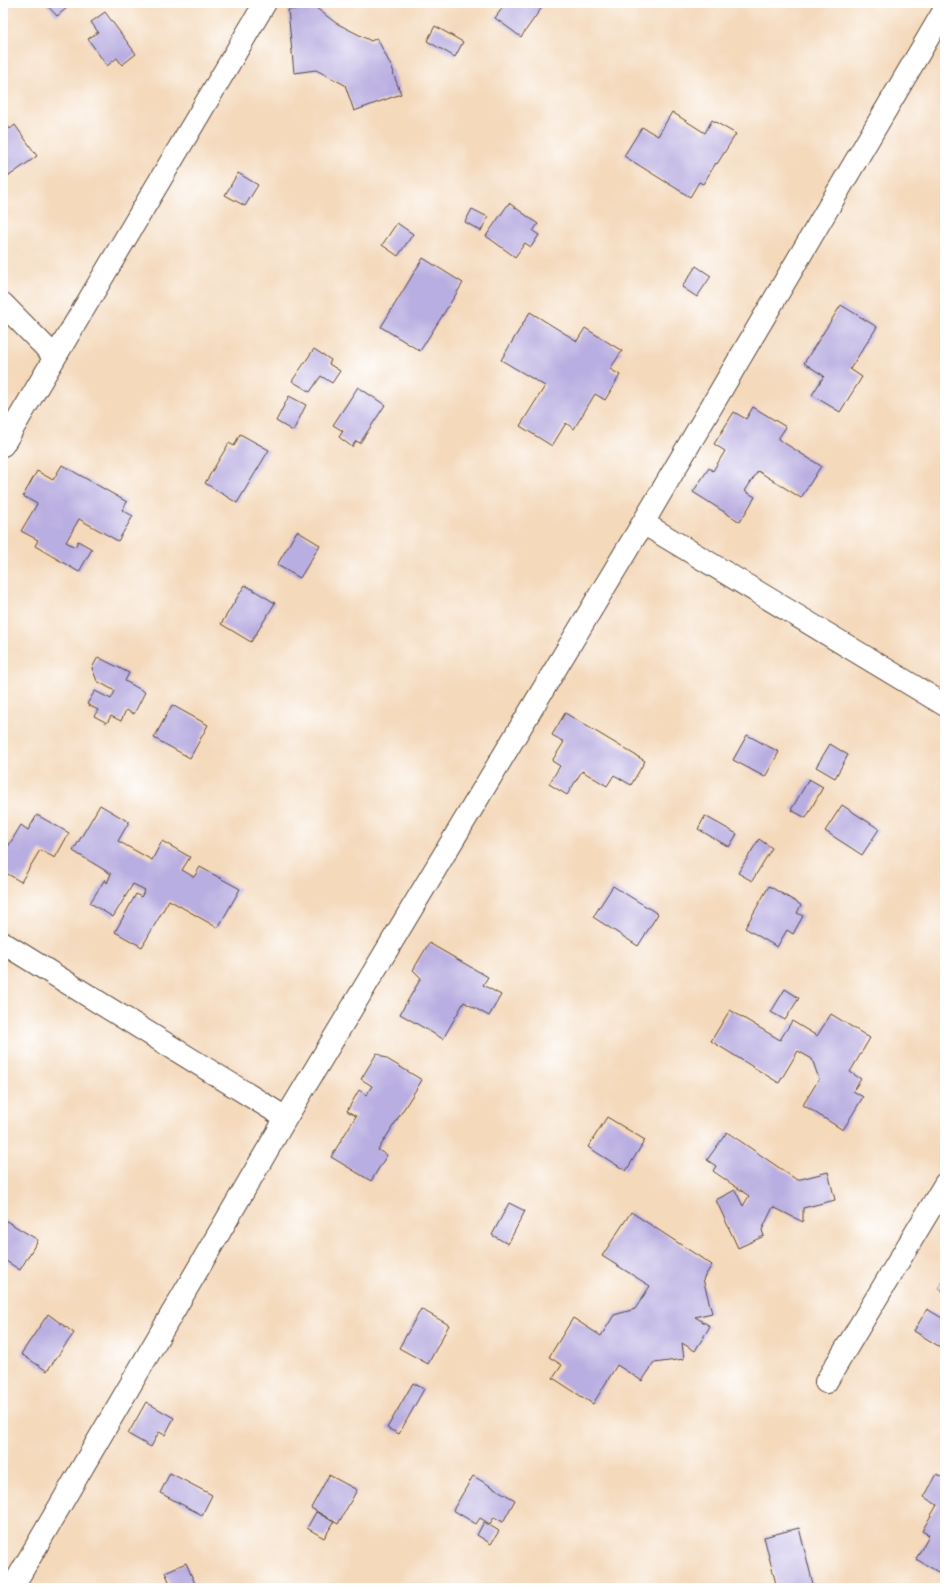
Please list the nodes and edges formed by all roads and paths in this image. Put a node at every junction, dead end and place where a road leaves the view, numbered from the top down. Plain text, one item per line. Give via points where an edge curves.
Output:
1 (265, 3) edge
2 (945, 9) edge
3 (3, 304) edge
4 (55, 357) junction
5 (3, 445) edge
6 (644, 523) junction
7 (945, 705) edge
8 (3, 943) edge
9 (286, 1118) junction
10 (945, 1184) edge
11 (826, 1382) dead end
12 (12, 1588) edge

1 - 4 street
2 - 6 street
3 - 4 street
4 - 5 street
6 - 7 street
6 - 9 street
8 - 9 street
9 - 12 street
10 - 11 street

